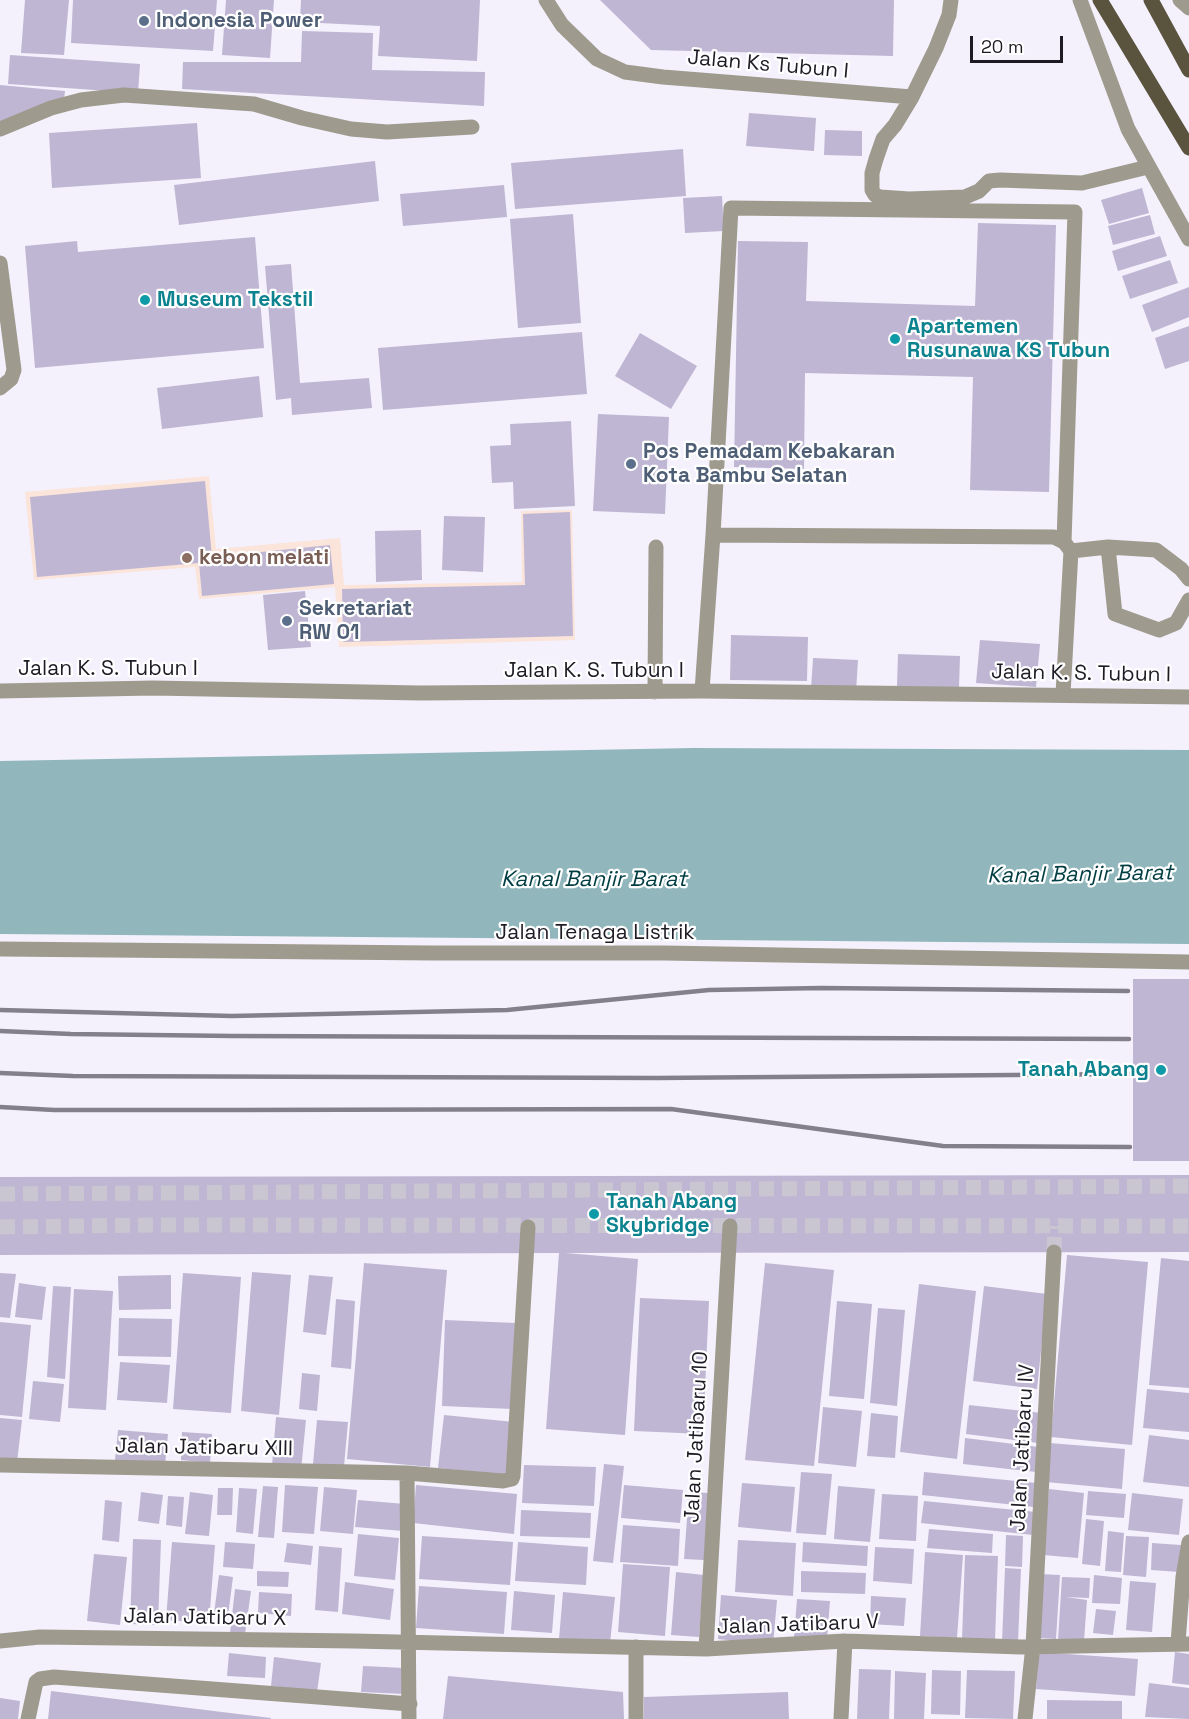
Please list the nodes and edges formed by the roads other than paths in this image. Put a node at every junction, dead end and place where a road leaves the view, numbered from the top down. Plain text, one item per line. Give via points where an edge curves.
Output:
1 (546, 0) edge
2 (951, 0) edge
3 (1080, 0) edge
4 (1100, 0) edge
5 (1151, 0) edge
6 (1180, 0) edge
7 (1189, 8) edge
8 (1189, 70) edge
9 (912, 97) junction
10 (472, 127) dead end
11 (0, 129) edge
12 (1189, 148) edge
13 (1148, 167) junction
14 (1189, 239) edge
15 (0, 263) edge
16 (0, 388) edge
17 (713, 535) junction
18 (656, 547) dead end
19 (1067, 547) junction
20 (1107, 547) junction
21 (1189, 579) edge
22 (1189, 600) edge
23 (0, 691) edge
24 (655, 692) junction
25 (702, 692) junction
26 (1064, 694) junction
27 (1189, 696) edge
28 (0, 948) edge
29 (1189, 962) edge
30 (528, 1227) dead end
31 (730, 1227) dead end
32 (1054, 1252) tunnel mouth
33 (0, 1465) edge
34 (407, 1473) junction
35 (1189, 1542) edge
36 (0, 1641) edge
37 (845, 1641) junction
38 (409, 1643) junction
39 (1183, 1643) edge
40 (1033, 1646) junction
41 (636, 1647) junction
42 (706, 1649) junction
43 (410, 1712) edge
44 (28, 1719) edge
45 (636, 1719) edge
46 (841, 1719) edge
47 (1025, 1719) edge

1 - 9 street, Jalan Ks Tubun I via 562,25 597,59 625,72
2 - 9 street via 936,48
3 - 13 street via 1128,129
4 - 12 main road
5 - 8 main road
6 - 7 street
9 - 13 street via 883,139 876,159 872,190 880,197 965,197 989,181 1082,183
10 - 11 street via 360,130 254,104 124,95 51,108
13 - 14 street
15 - 16 street via 14,370 11,379
17 - 19 street via 1054,537
17 - 19 street via 732,208 1075,212
17 - 25 street
18 - 24 street
19 - 20 street
19 - 26 street
20 - 21 street via 1156,550
20 - 22 street via 1115,614 1158,630 1176,623
23 - 24 street, Jalan K. S. Tubun I via 153,688
24 - 25 street, Jalan K. S. Tubun I
25 - 26 street, Jalan K. S. Tubun I
26 - 27 street, Jalan K. S. Tubun I
28 - 29 street, Jalan Tenaga Listrik
30 - 34 street, Jalan Jatibaru XIII via 513,1476 503,1481
31 - 42 street, Jalan Jatibaru 10
32 - 40 street, Jalan Jatibaru IV
33 - 34 street, Jalan Jatibaru XIII
34 - 38 street
35 - 39 street via 1183,1577
36 - 38 street, Jalan Jatibaru X via 40,1637
37 - 40 street, Jalan Jatibaru V
37 - 42 street, Jalan Jatibaru V
37 - 46 street
38 - 41 street, Jalan Jatibaru V
38 - 43 street
39 - 40 street, Jalan Jatibaru V
40 - 47 street, Jalan Jatibaru IV
41 - 42 street, Jalan Jatibaru V
41 - 45 street
43 - 44 street via 54,1677 36,1683

